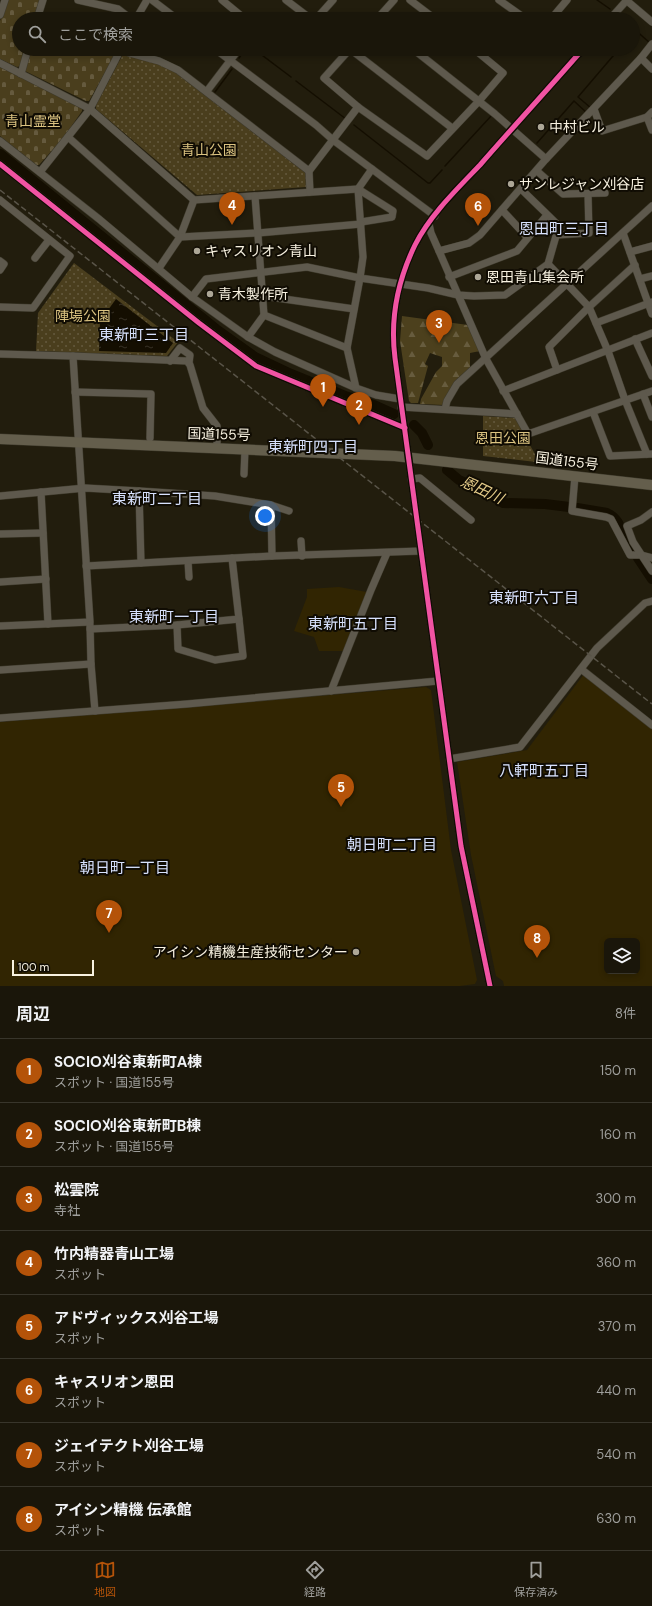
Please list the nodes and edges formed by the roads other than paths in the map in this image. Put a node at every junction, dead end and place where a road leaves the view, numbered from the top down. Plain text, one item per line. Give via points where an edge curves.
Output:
1 (5, 0) edge
2 (43, 0) edge
3 (78, 0) edge
4 (147, 0) edge
5 (152, 0) edge
6 (222, 0) edge
7 (286, 0) edge
8 (333, 0) edge
9 (394, 0) edge
10 (410, 0) edge
11 (499, 0) edge
12 (626, 0) edge
13 (565, 1) edge
14 (39, 12) edge
15 (122, 12) edge
16 (140, 12) edge
17 (168, 12) edge
18 (237, 12) edge
19 (302, 12) edge
20 (322, 12) edge
21 (383, 12) edge
22 (426, 12) edge
23 (516, 12) edge
24 (556, 12) edge
25 (616, 12) edge
26 (0, 15) edge
27 (652, 22) edge
28 (652, 44) edge
29 (26, 56) edge
30 (116, 56) edge
31 (142, 56) edge
32 (224, 56) edge
33 (234, 56) edge
34 (344, 56) edge
35 (359, 56) edge
36 (423, 56) edge
37 (482, 56) edge
38 (578, 56) edge
39 (641, 58) junction
40 (230, 61) junction
41 (0, 63) edge
42 (652, 69) edge
43 (21, 74) junction
44 (207, 91) junction
45 (479, 101) junction
46 (358, 106) junction
47 (90, 109) junction
48 (594, 109) junction
49 (650, 114) edge
50 (452, 128) junction
51 (512, 129) junction
52 (652, 130) edge
53 (68, 137) junction
54 (333, 140) junction
55 (0, 141) edge
56 (546, 159) junction
57 (0, 164) edge
58 (372, 169) junction
59 (309, 171) junction
60 (537, 171) junction
61 (40, 172) junction
62 (358, 189) junction
63 (521, 189) junction
64 (310, 192) junction
65 (605, 193) dead end
66 (588, 194) junction
67 (255, 196) junction
68 (0, 200) edge
69 (194, 200) junction
70 (652, 206) edge
71 (502, 210) junction
72 (547, 215) junction
73 (435, 216) junction
74 (361, 223) junction
75 (429, 224) junction
76 (258, 233) junction
77 (623, 233) junction
78 (557, 235) junction
79 (180, 237) junction
80 (527, 237) junction
81 (49, 240) junction
82 (652, 246) edge
83 (439, 251) junction
84 (630, 252) junction
85 (35, 258) dead end
86 (0, 261) edge
87 (548, 264) junction
88 (635, 265) junction
89 (159, 268) junction
90 (0, 270) edge
91 (261, 272) junction
92 (652, 276) edge
93 (449, 277) junction
94 (360, 278) junction
95 (640, 279) junction
96 (400, 284) junction
97 (567, 284) junction
98 (458, 295) junction
99 (263, 296) junction
100 (192, 297) junction
101 (650, 302) edge
102 (0, 307) edge
103 (589, 307) junction
104 (354, 309) junction
105 (652, 314) edge
106 (264, 315) junction
107 (596, 323) junction
108 (652, 333) edge
109 (248, 337) junction
110 (635, 339) junction
111 (347, 348) junction
112 (608, 351) junction
113 (0, 354) edge
114 (73, 356) junction
115 (486, 359) junction
116 (170, 360) junction
117 (189, 363) junction
118 (557, 370) junction
119 (652, 376) edge
120 (356, 388) junction
121 (503, 391) junction
122 (652, 391) edge
123 (75, 392) junction
124 (643, 394) junction
125 (400, 398) junction
126 (625, 400) junction
127 (401, 408) junction
128 (445, 409) junction
129 (593, 412) junction
130 (517, 414) junction
131 (652, 417) edge
132 (404, 428) junction
133 (150, 438) dead end
134 (0, 439) edge
135 (78, 442) junction
136 (217, 448) junction
137 (245, 449) junction
138 (649, 454) edge
139 (408, 457) junction
140 (244, 474) dead end
141 (576, 476) junction
142 (411, 479) junction
143 (652, 485) edge
144 (81, 488) junction
145 (139, 491) junction
146 (42, 492) junction
147 (0, 496) edge
148 (271, 505) junction
149 (289, 511) dead end
150 (652, 512) edge
151 (471, 520) dead end
152 (43, 533) junction
153 (0, 534) edge
154 (301, 541) dead end
155 (421, 550) junction
156 (387, 553) junction
157 (641, 555) junction
158 (272, 556) junction
159 (302, 556) junction
160 (232, 558) junction
161 (652, 558) edge
162 (188, 561) junction
163 (142, 563) junction
164 (86, 566) junction
165 (652, 571) edge
166 (188, 577) dead end
167 (46, 579) junction
168 (0, 582) edge
169 (652, 601) edge
170 (239, 619) junction
171 (48, 624) junction
172 (90, 625) junction
173 (176, 625) junction
174 (0, 626) edge
175 (91, 664) junction
176 (581, 669) junction
177 (0, 670) edge
178 (438, 681) junction
179 (331, 691) junction
180 (95, 711) junction
181 (0, 718) edge
182 (652, 725) edge
183 (449, 759) junction
184 (490, 986) edge

1 - 26 street
2 - 14 street
3 - 15 street
4 - 16 street
5 - 17 street
6 - 18 street
7 - 19 street
8 - 20 street
9 - 21 street
10 - 22 street
11 - 23 street
12 - 25 street
12 - 27 street
13 - 24 street
28 - 39 street
29 - 43 street
30 - 47 street
31 - 44 street via 178,70
32 - 40 street
33 - 40 street
34 - 46 street via 324,78
35 - 50 street
36 - 45 street
37 - 45 street via 503,73
38 - 51 street
39 - 42 street
39 - 48 street
40 - 44 street
40 - 54 street
41 - 43 street
43 - 47 street
44 - 59 street
45 - 50 street
45 - 51 street
46 - 50 street via 427,156
46 - 54 street
47 - 53 street
47 - 69 street
48 - 49 street via 602,131
48 - 56 street
49 - 52 street
51 - 56 street
51 - 73 street
53 - 61 street
53 - 79 street
54 - 58 street
54 - 59 street
55 - 61 street
56 - 60 street
57 - 132 street via 256,366
58 - 62 street
58 - 73 street
59 - 64 street
60 - 63 street
60 - 66 street via 563,194
61 - 89 street
62 - 64 street
62 - 74 street
62 - 74 street via 393,212 392,217
63 - 71 street
63 - 72 street
64 - 67 street
65 - 66 street
66 - 78 street via 589,234
67 - 69 street
67 - 76 street
68 - 81 street
69 - 79 street
70 - 77 street
71 - 80 street
71 - 83 street via 475,239
72 - 78 street via 557,224
72 - 80 street
73 - 75 street
74 - 76 street
74 - 94 street via 363,257
75 - 83 street via 430,233
75 - 96 street via 415,245
76 - 79 street
76 - 91 street
77 - 84 street
77 - 97 street
78 - 87 street
79 - 89 street
80 - 93 street via 517,251
81 - 85 street
81 - 102 street via 70,256 33,308
82 - 84 street
83 - 93 street
84 - 88 street
86 - 90 street via 4,264
87 - 97 street
87 - 98 street via 505,295
88 - 95 street
88 - 103 street
89 - 100 street
91 - 94 street via 307,267
91 - 99 street
91 - 100 street via 206,278
92 - 95 street
93 - 98 street
94 - 96 street
94 - 104 street
95 - 101 street
96 - 98 street
96 - 125 street via 393,336
97 - 103 street
97 - 115 street
98 - 115 street
99 - 104 street
99 - 106 street
100 - 109 street
101 - 105 street
101 - 107 street
103 - 107 street
103 - 118 street via 549,347
104 - 111 street
106 - 109 street
106 - 111 street
107 - 112 street
108 - 110 street
109 - 120 street via 275,352
110 - 112 street
110 - 119 street
111 - 120 street
112 - 118 street
112 - 126 street
113 - 114 street
114 - 116 street
114 - 123 street
115 - 121 street
115 - 128 street via 457,384
116 - 117 street
116 - 117 street via 180,348 190,355
117 - 136 street via 203,408 217,426
118 - 121 street
120 - 125 street via 393,399
121 - 130 street
122 - 124 street
123 - 133 street via 151,394
123 - 135 street
124 - 126 street
124 - 131 street
125 - 127 street
126 - 129 street
126 - 138 street
127 - 128 street
127 - 132 street
128 - 130 street
129 - 130 street via 528,434
129 - 138 street via 610,456
132 - 139 street
134 - 135 highway, 国道155号
135 - 136 highway, 国道155号
135 - 144 street
136 - 137 highway, 国道155号
137 - 139 highway, 国道155号
137 - 140 street
139 - 141 highway, 国道155号
139 - 142 street
141 - 143 highway, 国道155号
141 - 157 street via 572,511 611,519 630,555
142 - 151 street via 420,478
142 - 155 street
144 - 145 street
144 - 146 street
144 - 164 street
145 - 148 street via 215,496
145 - 163 street
146 - 147 street
146 - 152 street
148 - 149 street
148 - 158 street
150 - 157 street via 626,526
152 - 153 street
152 - 167 street
154 - 159 street
155 - 156 street
155 - 178 street
156 - 159 street
156 - 179 street
157 - 161 street
157 - 165 street
158 - 159 street
158 - 160 street
160 - 162 street
160 - 170 street
162 - 163 street
162 - 166 street
163 - 164 street
164 - 172 street
167 - 168 street
167 - 171 street
169 - 176 street via 645,603 597,648
170 - 173 street
170 - 173 street via 244,656 215,660 178,649
171 - 172 street
171 - 174 street
172 - 173 street
172 - 175 street
175 - 177 street
175 - 180 street
176 - 182 street
176 - 183 street via 520,747
178 - 179 street
178 - 183 street
179 - 180 street
180 - 181 street
183 - 184 street via 461,846

